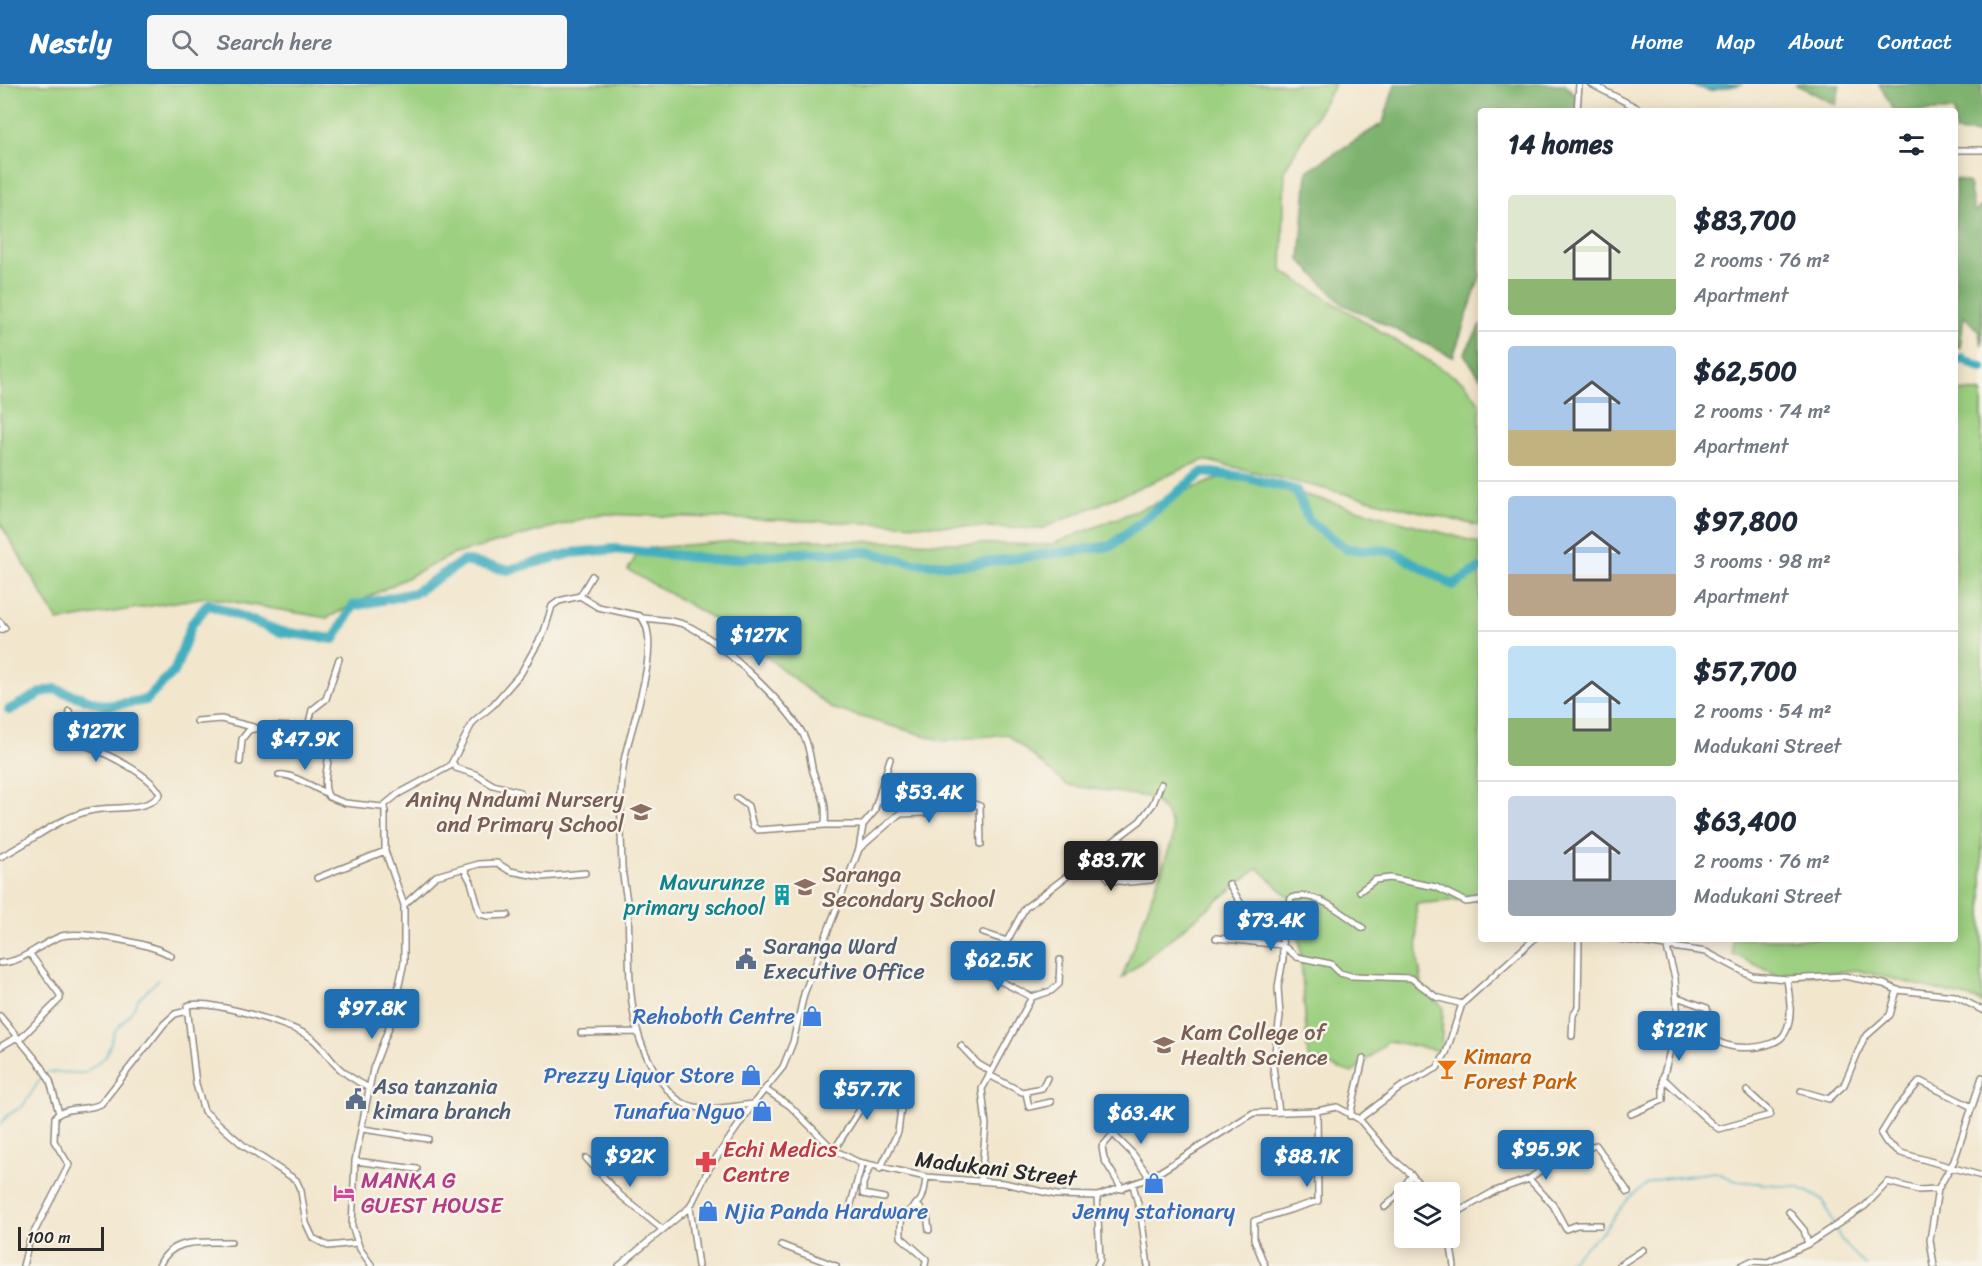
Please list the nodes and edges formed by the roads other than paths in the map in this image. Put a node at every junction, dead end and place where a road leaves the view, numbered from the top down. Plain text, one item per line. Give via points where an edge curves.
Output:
1 (1579, 84) edge
2 (1591, 84) edge
3 (1577, 108) edge
4 (1637, 108) edge
5 (1958, 150) edge
6 (1982, 150) edge
7 (592, 576) dead end
8 (580, 596) junction
9 (643, 618) junction
10 (0, 622) edge
11 (0, 630) edge
12 (339, 659) dead end
13 (69, 711) dead end
14 (197, 721) dead end
15 (257, 729) junction
16 (307, 730) junction
17 (890, 759) dead end
18 (240, 762) dead end
19 (453, 763) junction
20 (279, 775) dead end
21 (1161, 784) dead end
22 (520, 792) dead end
23 (326, 793) junction
24 (736, 798) dead end
25 (385, 806) junction
26 (825, 825) junction
27 (863, 825) junction
28 (981, 844) dead end
29 (859, 849) junction
30 (386, 851) junction
31 (0, 857) edge
32 (1092, 858) junction
33 (464, 869) junction
34 (585, 873) dead end
35 (317, 878) dead end
36 (1151, 880) dead end
37 (1229, 884) dead end
38 (1360, 891) dead end
39 (1478, 900) edge
40 (404, 905) junction
41 (508, 915) dead end
42 (1363, 928) dead end
43 (983, 933) dead end
44 (1216, 938) dead end
45 (1235, 940) junction
46 (1531, 942) edge
47 (1579, 942) edge
48 (1635, 942) edge
49 (1282, 945) junction
50 (1667, 948) junction
51 (30, 954) junction
52 (171, 956) dead end
53 (1060, 960) dead end
54 (0, 963) edge
55 (976, 969) dead end
56 (1787, 979) junction
57 (1897, 990) junction
58 (1677, 997) junction
59 (1032, 998) junction
60 (1462, 1004) junction
61 (1982, 1010) edge
62 (187, 1011) junction
63 (0, 1016) edge
64 (637, 1032) junction
65 (581, 1033) dead end
66 (1572, 1036) dead end
67 (18, 1039) junction
68 (961, 1046) dead end
69 (0, 1047) edge
70 (1363, 1059) dead end
71 (989, 1073) junction
72 (872, 1076) dead end
73 (1982, 1077) edge
74 (1047, 1078) dead end
75 (1664, 1078) junction
76 (369, 1088) junction
77 (766, 1090) junction
78 (1747, 1091) dead end
79 (1801, 1091) dead end
80 (1026, 1093) junction
81 (902, 1101) dead end
82 (1051, 1102) dead end
83 (753, 1104) junction
84 (1970, 1106) junction
85 (1101, 1111) dead end
86 (1317, 1111) junction
87 (1279, 1112) junction
88 (58, 1113) junction
89 (1631, 1114) dead end
90 (1350, 1116) junction
91 (1359, 1119) junction
92 (363, 1129) junction
93 (1113, 1134) junction
94 (428, 1139) dead end
95 (834, 1149) junction
96 (586, 1158) dead end
97 (355, 1161) junction
98 (862, 1163) junction
99 (870, 1166) junction
100 (1949, 1168) junction
101 (417, 1169) dead end
102 (880, 1169) junction
103 (1412, 1175) junction
104 (1982, 1176) edge
105 (926, 1177) junction
106 (1150, 1178) junction
107 (1529, 1179) junction
108 (981, 1180) junction
109 (1417, 1182) edge
110 (1133, 1185) junction
111 (1122, 1189) junction
112 (1938, 1189) junction
113 (1628, 1192) dead end
114 (1097, 1196) junction
115 (884, 1198) dead end
116 (916, 1204) junction
117 (690, 1206) junction
118 (1385, 1206) dead end
119 (1460, 1210) edge
120 (1789, 1212) dead end
121 (848, 1215) dead end
122 (1600, 1225) dead end
123 (662, 1230) junction
124 (929, 1230) dead end
125 (231, 1242) dead end
126 (357, 1243) junction
127 (1809, 1244) junction
128 (781, 1245) dead end
129 (1451, 1248) edge
130 (1643, 1250) dead end
131 (1742, 1265) edge
132 (23, 1266) edge
133 (159, 1266) edge
134 (372, 1266) edge
135 (619, 1266) edge
136 (698, 1266) edge
137 (836, 1266) edge
138 (925, 1266) edge
139 (1097, 1266) edge
140 (1148, 1266) edge
141 (1264, 1266) edge
142 (1454, 1266) edge
143 (1618, 1266) edge
144 (1736, 1266) edge
145 (1934, 1266) edge

1 - 3 street
2 - 4 street
5 - 6 street
7 - 8 street
8 - 9 street via 598,607
8 - 19 street via 552,606 544,632 520,673 473,722
9 - 26 street via 685,625 703,634 793,719 806,740 812,770 824,794
9 - 64 street via 647,664 624,762 622,806 622,866
10 - 11 street via 5,628
12 - 16 street via 326,699 312,710
13 - 31 street via 85,745 147,779 160,794 146,803 69,816
14 - 15 street via 221,719
15 - 16 street
15 - 18 street via 244,736
16 - 23 street via 326,748
17 - 27 street via 874,812
19 - 22 street via 493,785
19 - 25 street via 398,794
20 - 23 street via 288,774
21 - 32 street via 1148,812
23 - 25 street via 345,803
24 - 26 street via 748,806 756,830
25 - 30 street
26 - 27 street
27 - 29 street
28 - 29 street via 980,806 958,800 925,813 896,815
29 - 77 street via 804,994 793,1042 783,1067
30 - 35 street
30 - 40 street
32 - 36 street via 1110,880
32 - 43 street via 1024,908 1007,941
33 - 34 street via 494,862 510,871 542,878
33 - 40 street via 436,876
33 - 41 street via 480,914
37 - 45 street via 1243,908
38 - 39 street via 1375,880 1390,878 1445,890 1466,902
40 - 76 street via 404,972
42 - 49 street via 1321,903 1297,896 1291,898 1284,920
44 - 45 street
45 - 49 street
46 - 60 street
47 - 66 street via 1578,1007 1573,1015
48 - 50 street
49 - 60 street via 1298,957 1333,965 1344,975 1411,978 1436,997
49 - 87 street via 1280,1016 1273,1066
50 - 56 street via 1706,952 1752,976
50 - 58 street
51 - 52 street via 64,935 146,945
51 - 54 street
51 - 67 street via 60,999
53 - 59 street via 1061,976 1056,988
55 - 59 street
56 - 57 street via 1840,975
56 - 58 street via 1789,1024 1783,1037 1770,1045 1720,1044 1711,1035 1707,1008
57 - 61 street via 1955,996
57 - 79 street via 1890,1015 1864,1038 1848,1077 1833,1097
58 - 75 street via 1677,1030
59 - 71 street
60 - 91 street via 1437,1068 1401,1087
62 - 76 street via 192,1004 209,1005 293,1028 313,1039 339,1068
62 - 88 street via 175,1014 164,1024 101,1104 92,1109
62 - 126 street via 196,1084 204,1111 254,1153 296,1180 306,1223 314,1238 328,1245
63 - 67 street
64 - 65 street
64 - 83 street via 660,1077 683,1103 708,1108
67 - 69 street
67 - 88 street via 50,1081
68 - 71 street
70 - 90 street
71 - 80 street
71 - 108 street via 982,1089 986,1125
72 - 95 street via 859,1111
73 - 84 street
74 - 80 street via 1042,1088
75 - 78 street via 1712,1127 1719,1129 1770,1115
75 - 89 street via 1663,1100
76 - 92 street
77 - 83 street
77 - 95 street, Madukani Street via 790,1106
80 - 82 street via 1029,1107
81 - 102 street via 898,1132
83 - 117 street via 708,1170
84 - 100 street
84 - 100 street via 1920,1081 1882,1131 1884,1139 1895,1149
85 - 93 street
86 - 87 street, Madukani Street
86 - 90 street, Madukani Street via 1336,1107
86 - 141 street via 1317,1202 1254,1221 1254,1239
87 - 106 street, Madukani Street via 1248,1114
88 - 132 street via 54,1141 69,1165 29,1242
90 - 91 street, Madukani Street
91 - 103 street
92 - 94 street
92 - 97 street
93 - 106 street
93 - 111 street via 1101,1151
95 - 98 street, Madukani Street
96 - 123 street via 620,1195
97 - 101 street
97 - 126 street via 351,1217
98 - 99 street, Madukani Street
98 - 121 street
99 - 102 street, Madukani Street
99 - 115 street via 863,1194
100 - 104 street
100 - 112 street
102 - 105 street, Madukani Street
103 - 109 street
103 - 118 street
105 - 108 street, Madukani Street
105 - 116 street via 923,1194
106 - 110 street, Madukani Street
107 - 113 street via 1555,1160 1596,1144
107 - 119 street
107 - 122 street via 1553,1205 1566,1229
108 - 114 street, Madukani Street via 1057,1195
110 - 111 street, Madukani Street
110 - 140 street
111 - 114 street, Madukani Street
112 - 127 street via 1926,1191 1888,1182 1865,1206
112 - 145 street via 1930,1240
114 - 139 street
116 - 124 street via 927,1215
116 - 138 street via 901,1217 902,1237 926,1260
117 - 123 street
117 - 136 street
120 - 127 street via 1804,1230
123 - 135 street
125 - 133 street via 179,1244 163,1257
126 - 134 street
127 - 131 street via 1768,1262
128 - 137 street
129 - 142 street
130 - 143 street
131 - 144 street

